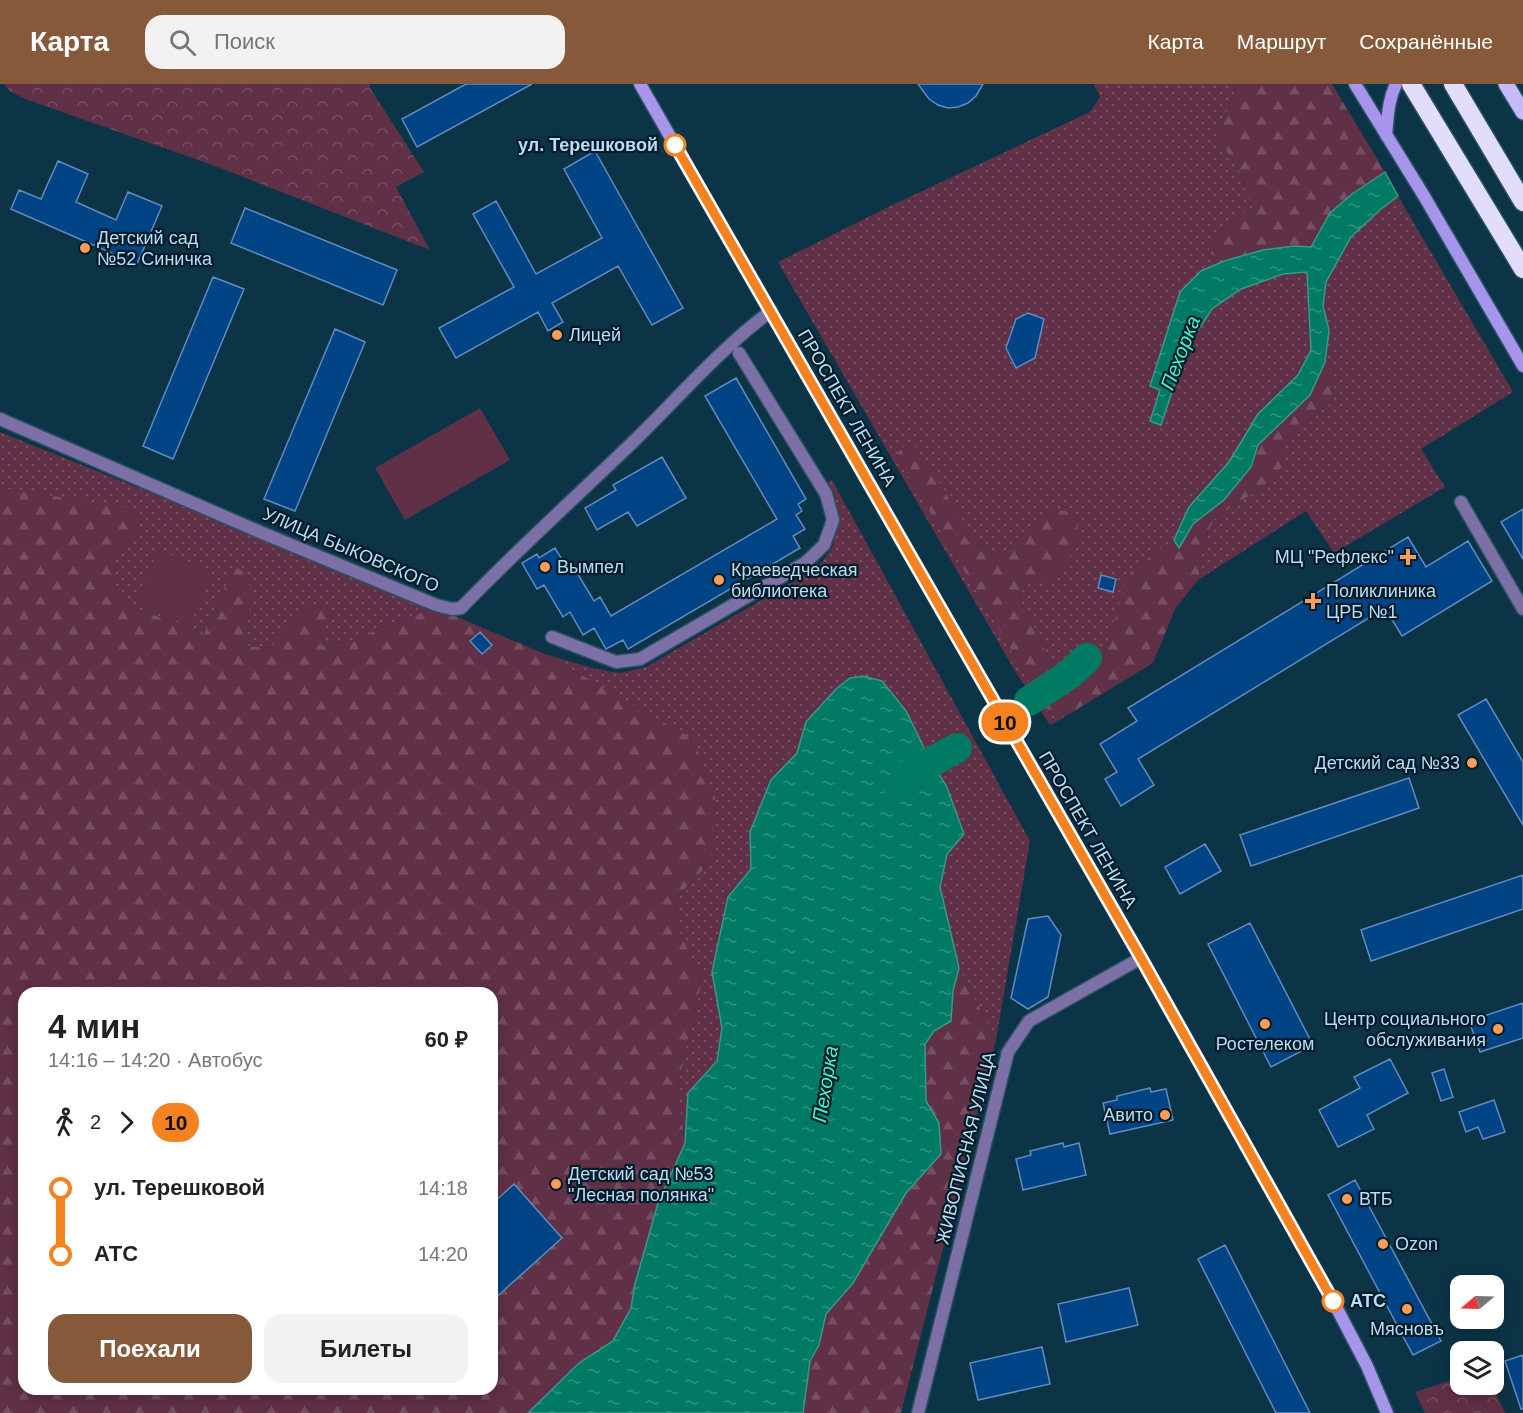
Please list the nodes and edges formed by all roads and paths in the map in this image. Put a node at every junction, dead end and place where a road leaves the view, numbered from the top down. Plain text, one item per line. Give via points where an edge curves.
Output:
1 (640, 84) edge
2 (1355, 84) edge
3 (1396, 84) edge
4 (1411, 84) edge
5 (1453, 84) edge
6 (1507, 85) edge
7 (1523, 112) edge
8 (1386, 135) junction
9 (1520, 197) edge
10 (1523, 269) edge
11 (771, 311) junction
12 (739, 353) dead end
13 (1523, 366) edge
14 (0, 419) edge
15 (1461, 502) dead end
16 (1523, 609) edge
17 (552, 637) dead end
18 (1141, 958) junction
19 (918, 1413) edge
20 (1387, 1413) edge

1 - 11 main road, ПРОСПЕКТ ЛЕНИНА
2 - 8 main road
3 - 8 main road
4 - 10 highway
5 - 9 highway
6 - 7 main road
8 - 13 main road
11 - 14 street, УЛИЦА БЫКОВСКОГО via 732,343 460,608 436,605
11 - 18 main road, ПРОСПЕКТ ЛЕНИНА
12 - 17 street via 826,494 833,520 824,545 805,563 640,659 616,662
15 - 16 street
18 - 19 street, ЖИВОПИСНАЯ УЛИЦА via 1029,1021 1008,1052
18 - 20 main road, ПРОСПЕКТ ЛЕНИНА via 1333,1301

